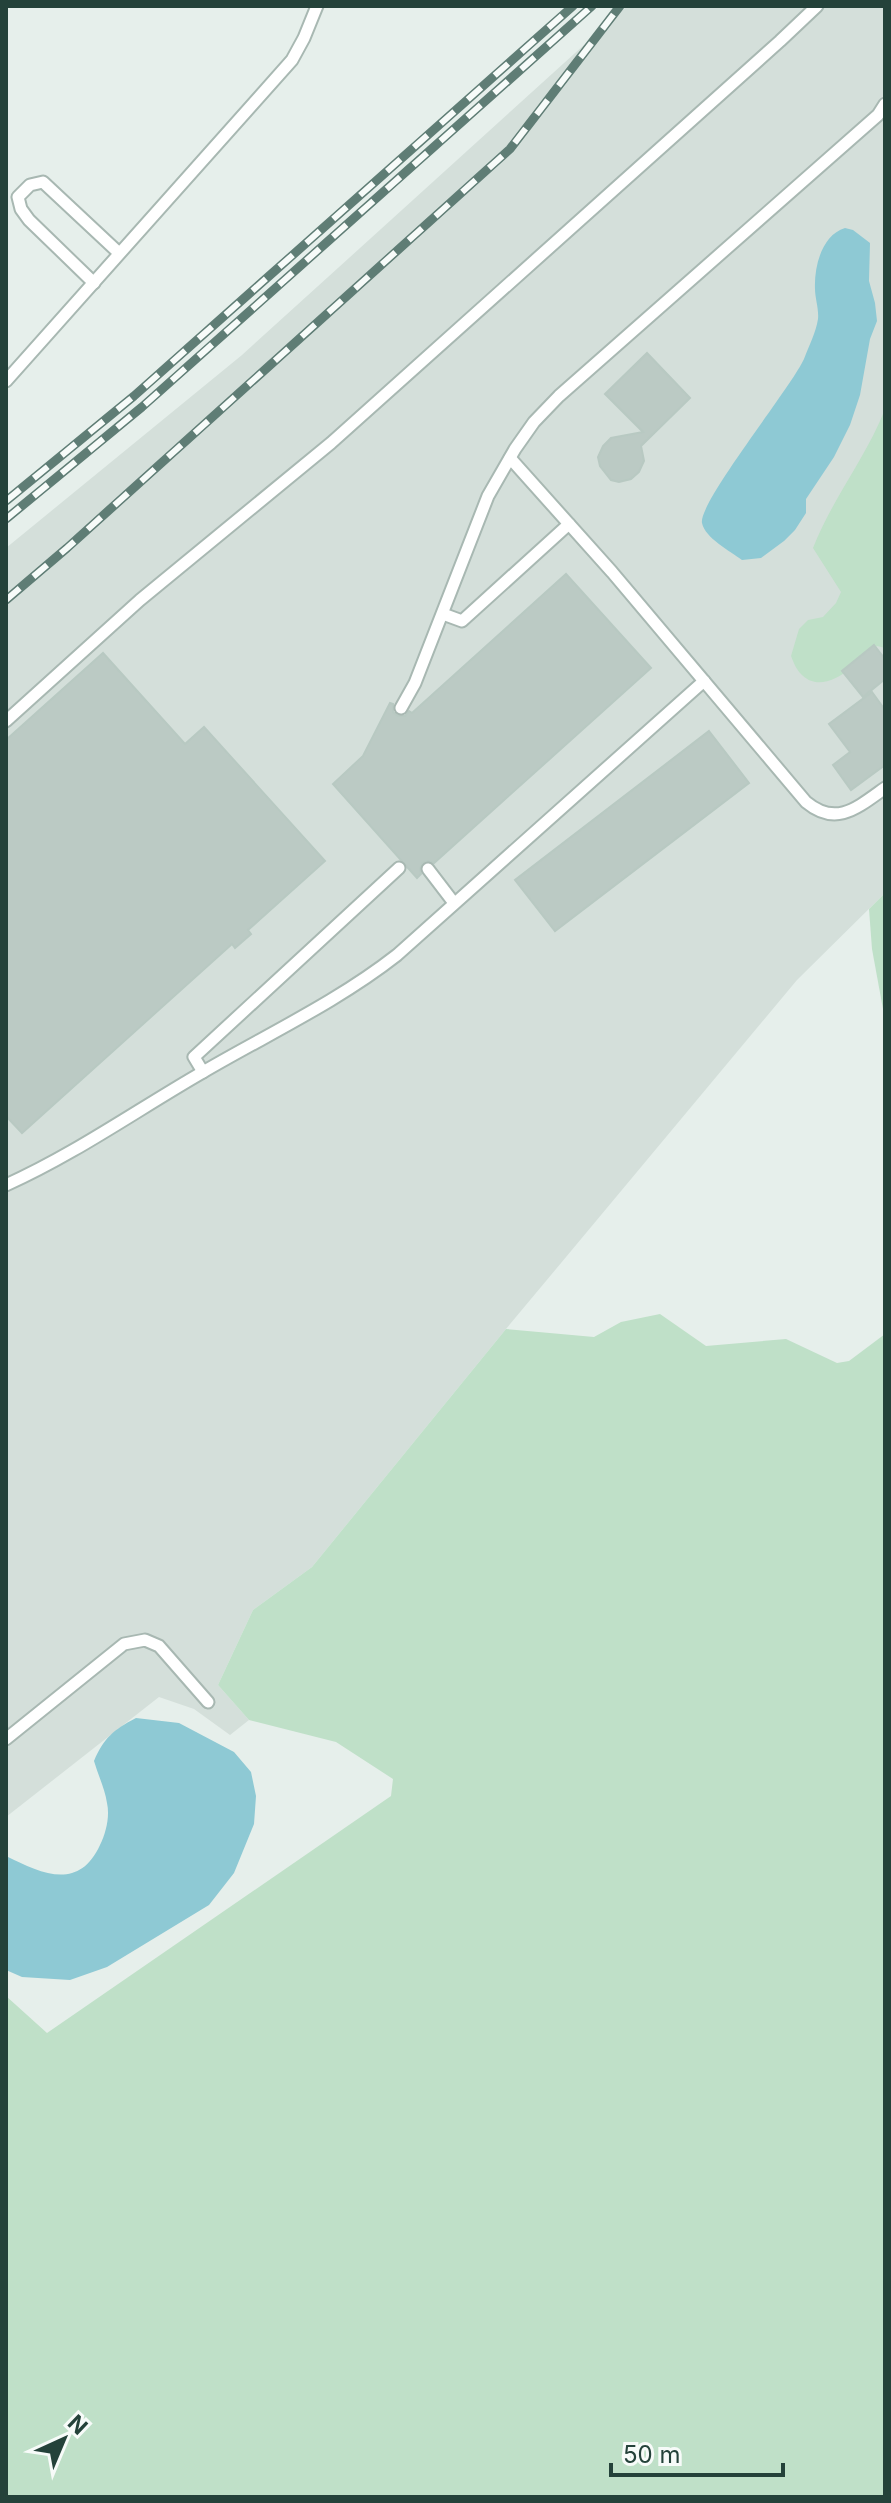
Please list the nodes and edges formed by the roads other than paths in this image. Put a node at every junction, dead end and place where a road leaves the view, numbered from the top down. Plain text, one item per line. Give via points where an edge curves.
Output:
1 (817, 6) edge
2 (315, 7) edge
3 (885, 104) edge
4 (119, 253) junction
5 (94, 283) junction
6 (6, 381) edge
7 (510, 458) junction
8 (569, 524) junction
9 (443, 614) junction
10 (704, 681) junction
11 (401, 708) dead end
12 (6, 721) edge
13 (885, 788) edge
14 (399, 868) dead end
15 (428, 869) dead end
16 (454, 903) junction
17 (203, 1072) junction
18 (6, 1185) edge
19 (208, 1702) dead end
20 (6, 1739) edge

1 - 12 lane via 331,443 140,600
2 - 4 lane via 292,60
3 - 7 lane via 559,396
4 - 5 lane
4 - 5 lane via 43,182 30,185 18,197 29,220
5 - 6 lane
7 - 8 lane
7 - 9 lane via 488,496
8 - 9 lane via 462,621
8 - 10 lane
9 - 11 lane
10 - 13 lane via 818,812 834,816
10 - 16 lane
14 - 17 lane via 194,1057
15 - 16 lane
16 - 17 lane via 363,982
17 - 18 lane
19 - 20 lane via 159,1646 145,1640 124,1644

